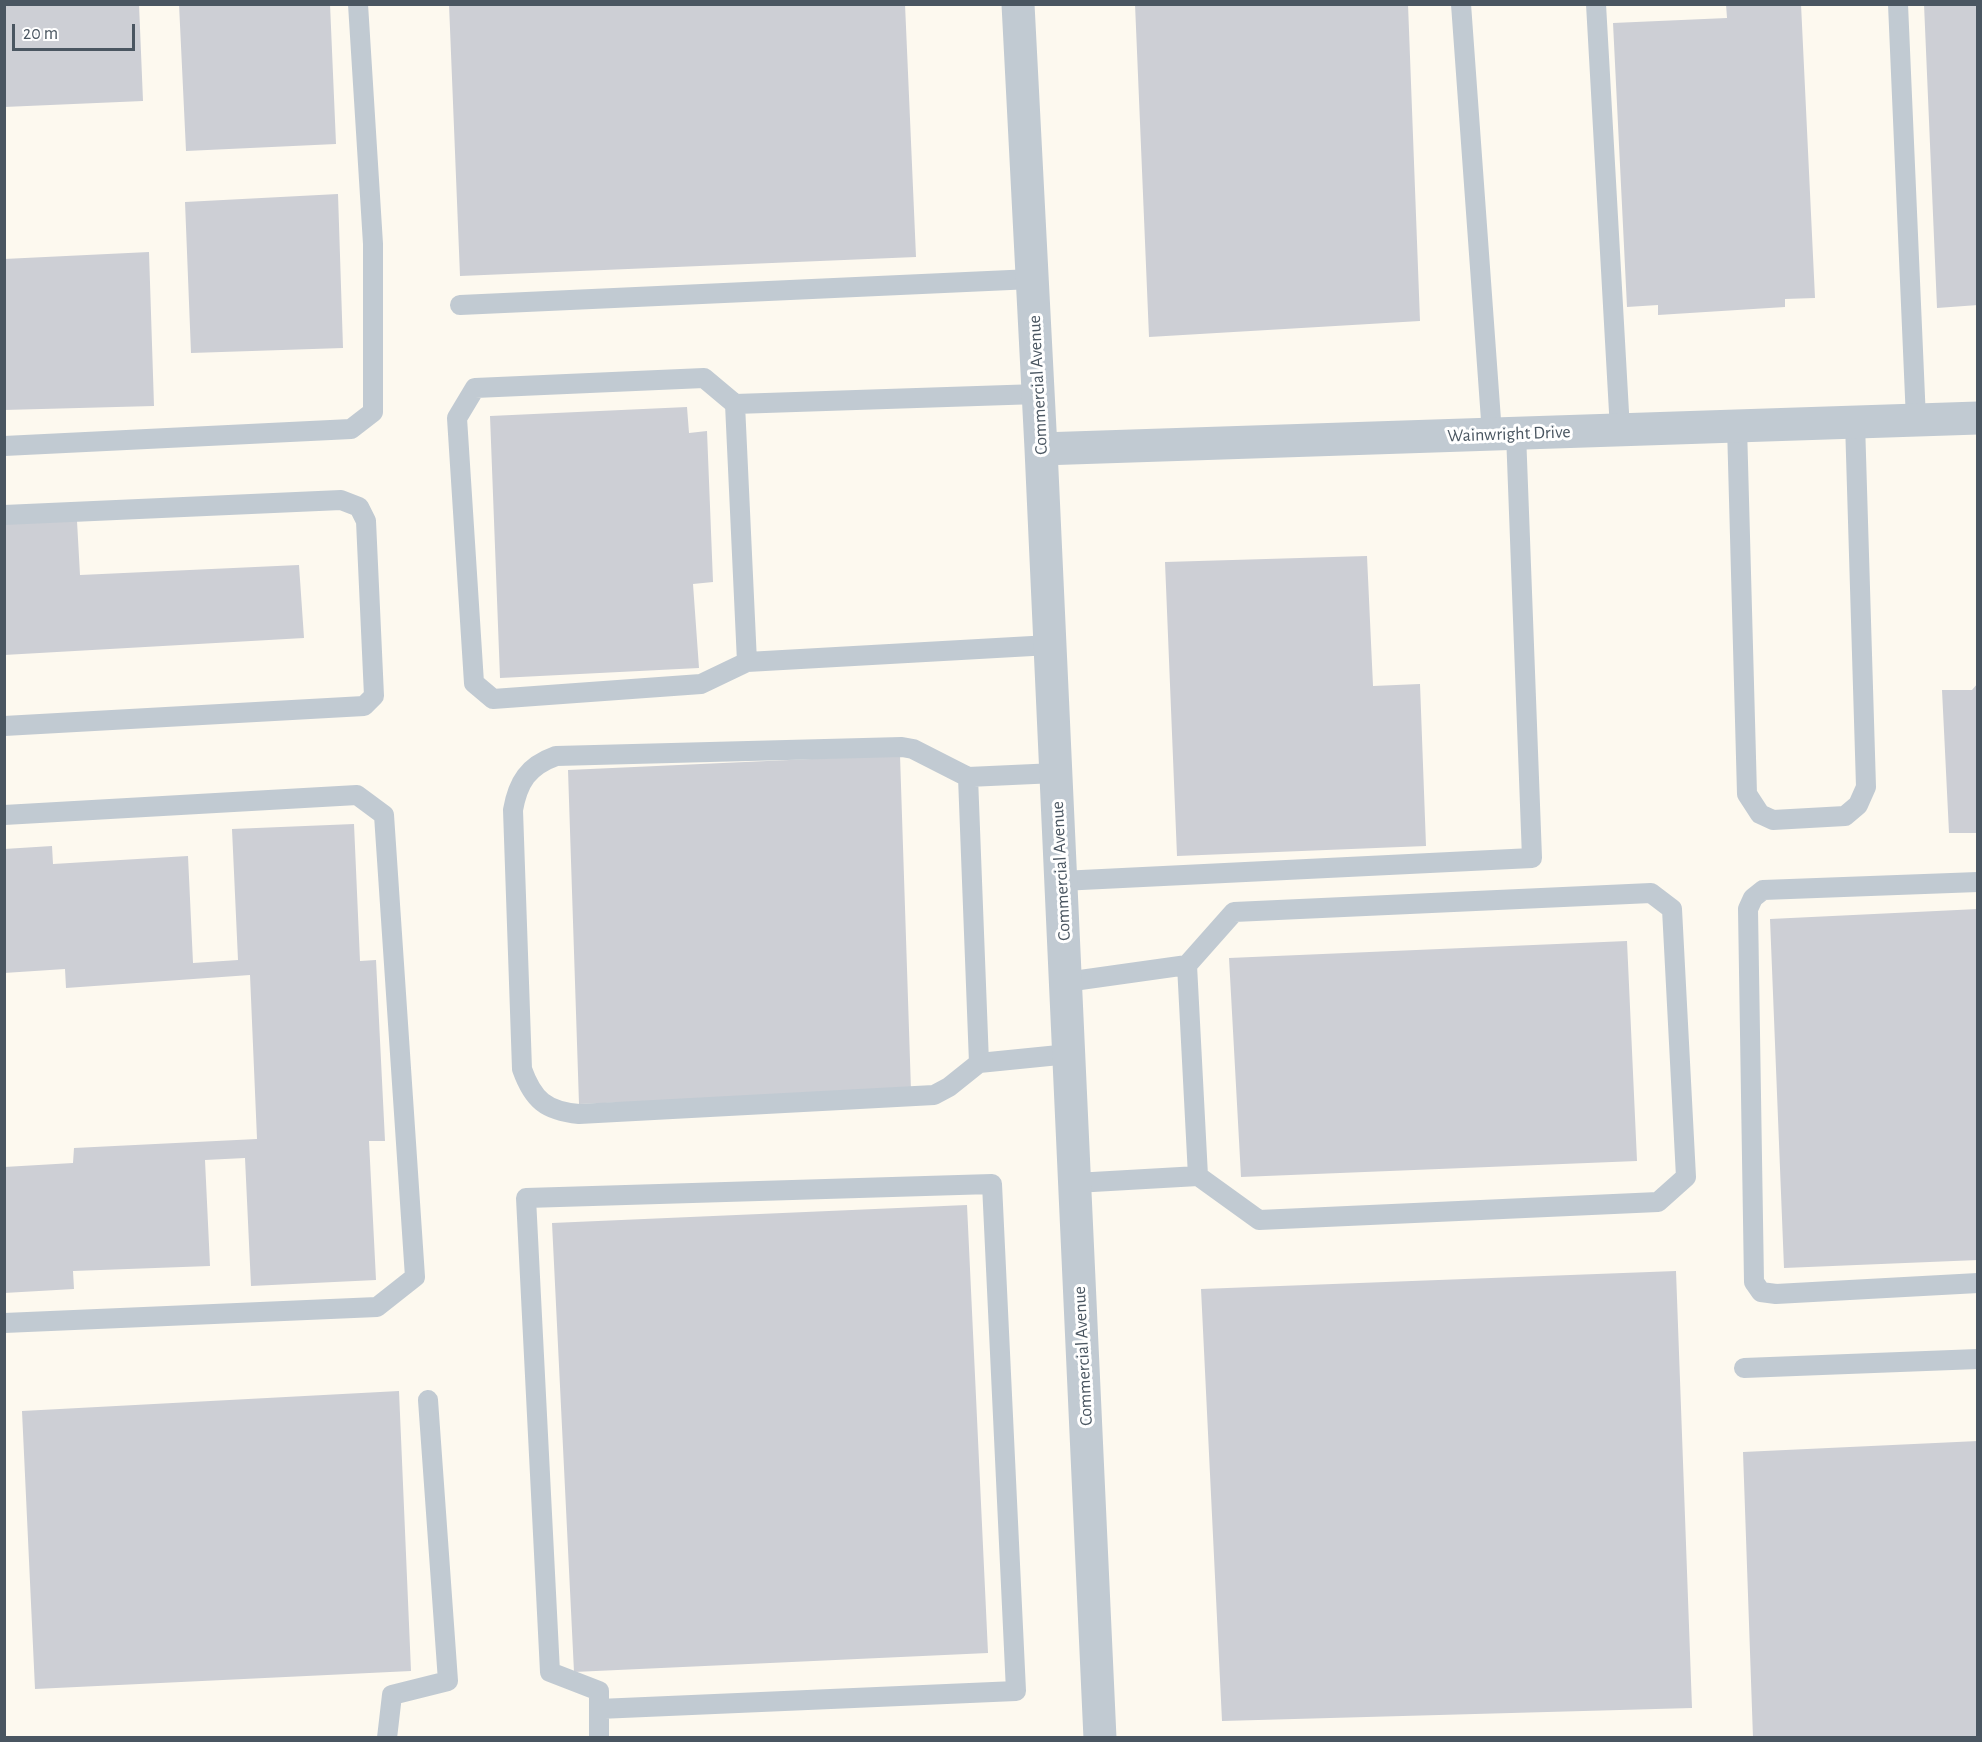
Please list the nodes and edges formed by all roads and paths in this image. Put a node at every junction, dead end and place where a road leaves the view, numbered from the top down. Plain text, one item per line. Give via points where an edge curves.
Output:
1 (358, 4) edge
2 (1018, 4) edge
3 (1461, 4) edge
4 (1596, 4) edge
5 (1898, 4) edge
6 (1032, 279) junction
7 (460, 305) dead end
8 (1038, 394) junction
9 (735, 404) junction
10 (1977, 418) edge
11 (1916, 420) junction
12 (1855, 422) junction
13 (1737, 426) junction
14 (1620, 430) junction
15 (1504, 434) junction
16 (4, 446) edge
17 (1041, 449) junction
18 (4, 514) edge
19 (1050, 645) junction
20 (747, 662) junction
21 (4, 726) edge
22 (1056, 773) junction
23 (968, 777) junction
24 (4, 815) edge
25 (1061, 881) junction
26 (1977, 882) edge
27 (1187, 965) junction
28 (1066, 982) junction
29 (1069, 1054) junction
30 (979, 1063) junction
31 (1198, 1176) junction
32 (1075, 1183) junction
33 (1977, 1283) edge
34 (4, 1323) edge
35 (1977, 1359) edge
36 (1744, 1368) dead end
37 (428, 1400) dead end
38 (599, 1709) junction
39 (387, 1737) edge
40 (599, 1737) edge
41 (1100, 1737) edge

1 - 16 lane via 373,244 373,412 351,429
2 - 6 street, Commercial Avenue
3 - 15 lane
4 - 14 lane
5 - 11 lane
6 - 7 lane
6 - 8 street, Commercial Avenue
8 - 9 lane
8 - 17 street, Commercial Avenue
9 - 20 lane
9 - 20 lane via 704,378 475,388 457,418 474,683 492,699 700,684
10 - 11 street, Wainwright Drive
11 - 12 street, Wainwright Drive
12 - 13 street, Wainwright Drive
12 - 13 lane via 1866,787 1858,805 1845,816 1773,820 1760,814 1747,794
13 - 14 street, Wainwright Drive
14 - 15 street, Wainwright Drive
15 - 17 street, Wainwright Drive
15 - 25 lane via 1532,858
17 - 19 street, Commercial Avenue
18 - 21 lane via 341,500 359,507 366,521 374,696 364,706
19 - 20 lane
19 - 22 street, Commercial Avenue
22 - 23 lane
22 - 25 street, Commercial Avenue
23 - 30 lane
23 - 30 lane via 902,747 556,756 544,760 525,778 513,810 521,1046 522,1069 535,1097 561,1112 579,1114 934,1095
24 - 34 lane via 357,795 384,815 415,1276 377,1307
25 - 28 street, Commercial Avenue
26 - 33 lane via 1763,890 1748,909 1754,1282 1761,1292 1776,1294
27 - 28 lane
27 - 31 lane
27 - 31 lane via 1234,912 1651,893 1672,909 1686,1177 1658,1202 1259,1220
28 - 29 street, Commercial Avenue
29 - 30 lane
29 - 32 street, Commercial Avenue
31 - 32 lane
32 - 41 street, Commercial Avenue
35 - 36 lane
37 - 39 lane via 448,1681 392,1695
38 - 38 lane via 599,1691 550,1672 526,1198 992,1184 1016,1691
38 - 40 lane

